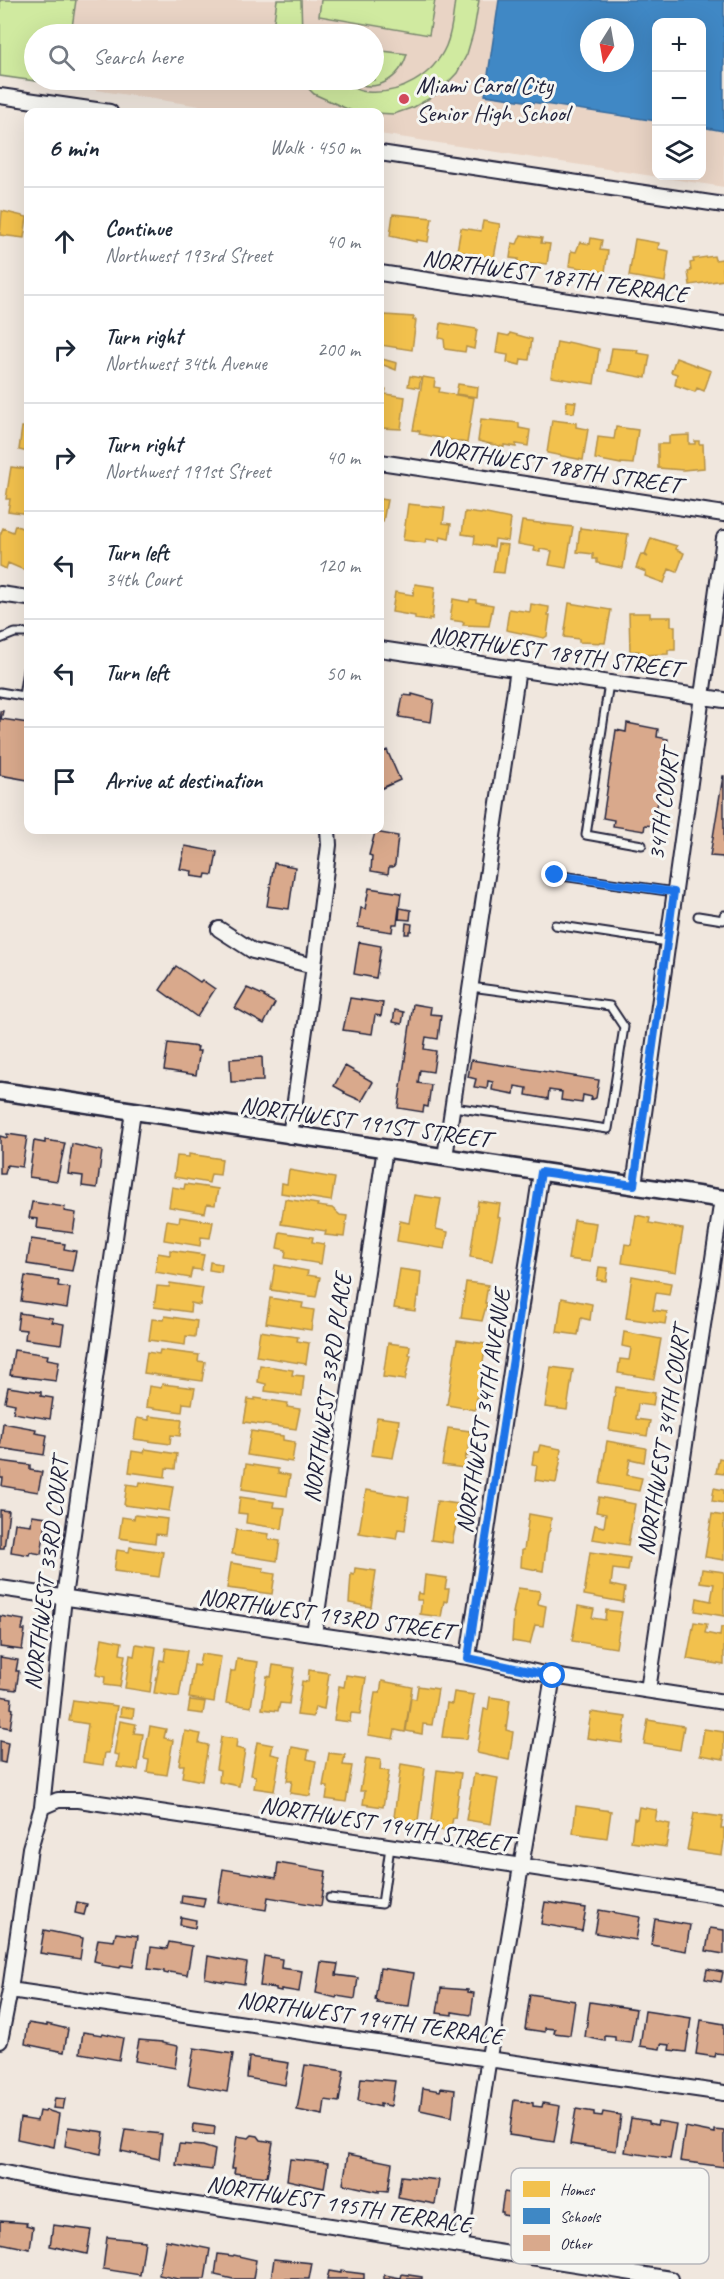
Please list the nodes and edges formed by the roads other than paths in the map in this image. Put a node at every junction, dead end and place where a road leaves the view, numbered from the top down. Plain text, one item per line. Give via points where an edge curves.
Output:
1 (0, 96) edge
2 (82, 108) edge
3 (384, 154) edge
4 (724, 204) edge
5 (384, 274) edge
6 (724, 324) edge
7 (384, 463) edge
8 (724, 514) edge
9 (724, 538) edge
10 (0, 594) edge
11 (24, 597) edge
12 (24, 633) edge
13 (0, 639) edge
14 (384, 650) edge
15 (518, 669) junction
16 (609, 683) junction
17 (24, 690) edge
18 (0, 692) edge
19 (701, 696) junction
20 (724, 700) edge
21 (328, 834) edge
22 (642, 845) dead end
23 (555, 875) dead end
24 (674, 892) junction
25 (724, 915) edge
26 (698, 916) dead end
27 (555, 925) dead end
28 (219, 929) dead end
29 (667, 942) junction
30 (315, 966) junction
31 (471, 987) junction
32 (0, 1091) edge
33 (453, 1107) junction
34 (133, 1111) junction
35 (290, 1136) junction
36 (384, 1148) junction
37 (445, 1157) junction
38 (541, 1172) junction
39 (634, 1185) junction
40 (723, 1199) edge
41 (0, 1588) edge
42 (64, 1597) junction
43 (314, 1634) junction
44 (468, 1658) junction
45 (553, 1676) junction
46 (648, 1690) junction
47 (724, 1702) edge
48 (42, 1807) junction
49 (390, 1847) junction
50 (522, 1868) junction
51 (724, 1896) edge
52 (330, 1898) dead end
53 (10, 1990) junction
54 (0, 2041) edge
55 (489, 2057) junction
56 (724, 2093) edge
57 (1, 2172) edge
58 (460, 2245) junction
59 (511, 2254) edge
60 (565, 2264) edge
61 (631, 2276) edge
62 (671, 2279) edge

1 - 2 street
3 - 4 street
5 - 6 street, NORTHWEST 187TH TERRACE
7 - 8 street, NORTHWEST 188TH STREET
9 - 19 street, 34TH COURT
10 - 11 street
12 - 13 lane
14 - 15 street, NORTHWEST 189TH STREET
15 - 16 street, NORTHWEST 189TH STREET
15 - 31 street
16 - 19 street, NORTHWEST 189TH STREET
16 - 22 lane via 586,835
17 - 18 lane via 23,696
19 - 20 street, NORTHWEST 189TH STREET
19 - 24 street, 34TH COURT
21 - 30 street
23 - 24 lane
24 - 29 street, 34TH COURT
25 - 26 lane via 723,921
27 - 29 lane
28 - 30 street via 254,951
29 - 39 street, 34TH COURT
30 - 35 street
31 - 33 street
31 - 33 lane via 610,1006 624,1027 608,1129
32 - 34 street, NORTHWEST 191ST STREET
33 - 37 street
34 - 35 street, NORTHWEST 191ST STREET
34 - 42 street, NORTHWEST 33RD COURT
35 - 36 street, NORTHWEST 191ST STREET
36 - 37 street, NORTHWEST 191ST STREET
36 - 43 street, NORTHWEST 33RD PLACE
37 - 38 street, NORTHWEST 191ST STREET
38 - 39 street, NORTHWEST 191ST STREET
38 - 44 street, NORTHWEST 34TH AVENUE
39 - 40 street, NORTHWEST 191ST STREET
40 - 46 street, NORTHWEST 34TH COURT
41 - 42 street, NORTHWEST 193RD STREET
42 - 43 street, NORTHWEST 193RD STREET
42 - 48 street, NORTHWEST 33RD COURT
43 - 44 street, NORTHWEST 193RD STREET
44 - 45 street, NORTHWEST 193RD STREET
45 - 46 street, NORTHWEST 193RD STREET
45 - 50 street
46 - 47 street, NORTHWEST 193RD STREET
48 - 49 street, NORTHWEST 194TH STREET via 58,1800 79,1800
48 - 53 street, NORTHWEST 33RD COURT via 30,1848
49 - 50 street, NORTHWEST 194TH STREET
49 - 52 lane via 382,1904
50 - 51 street, NORTHWEST 194TH STREET
50 - 55 street
53 - 54 street, NORTHWEST 33RD COURT
53 - 55 street, NORTHWEST 194TH TERRACE
55 - 56 street, NORTHWEST 194TH TERRACE
55 - 58 street
57 - 58 street, NORTHWEST 195TH TERRACE
58 - 59 street, NORTHWEST 195TH TERRACE
60 - 61 street, NORTHWEST 195TH TERRACE
61 - 62 street, NORTHWEST 195TH TERRACE

